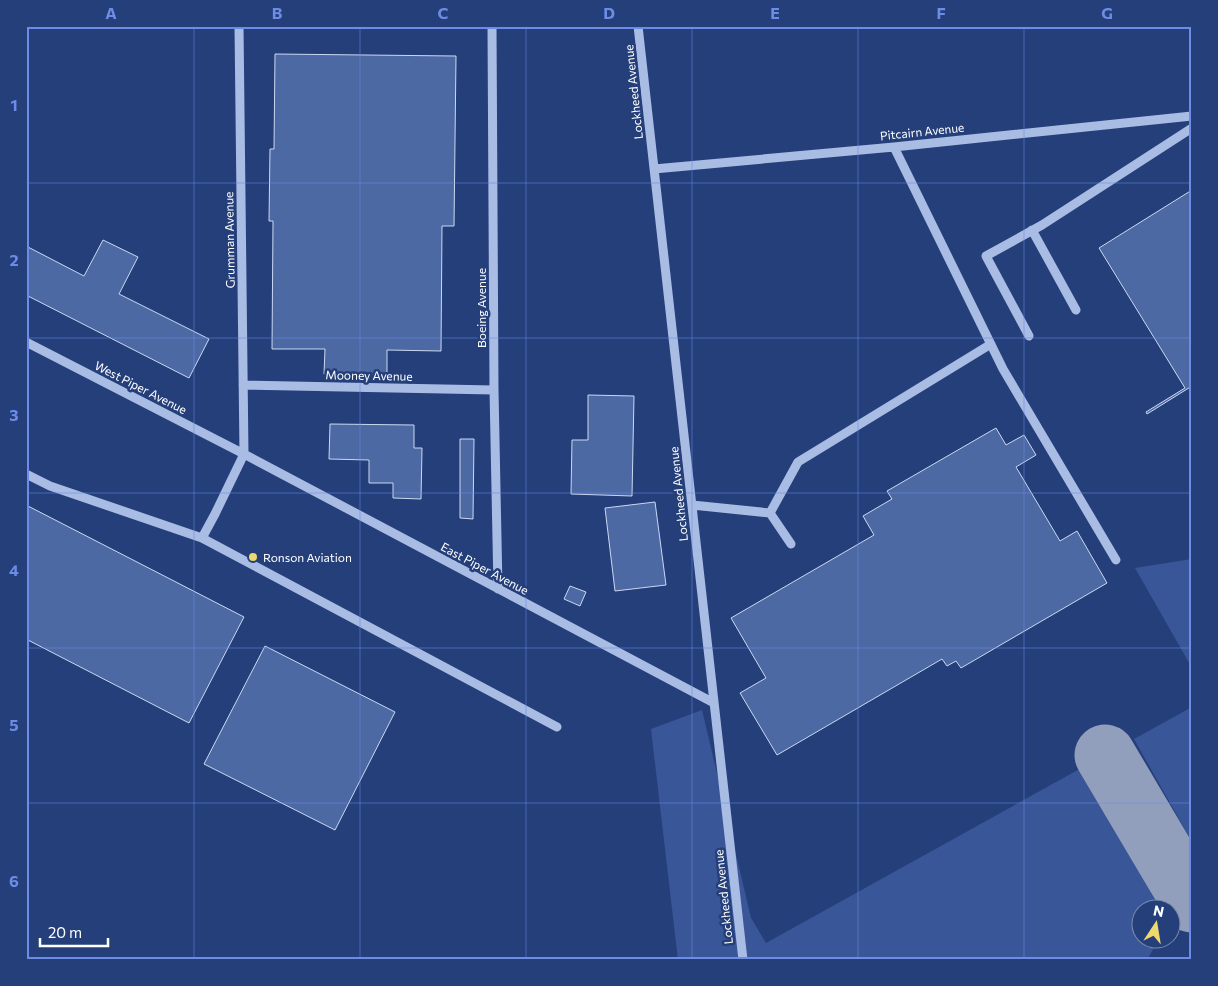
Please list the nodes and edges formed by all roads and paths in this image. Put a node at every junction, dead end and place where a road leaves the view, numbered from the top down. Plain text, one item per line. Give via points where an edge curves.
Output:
1 (239, 26) edge
2 (492, 26) edge
3 (638, 26) edge
4 (1192, 116) edge
5 (1192, 128) edge
6 (894, 147) junction
7 (654, 169) junction
8 (1032, 230) junction
9 (1076, 310) dead end
10 (1029, 336) dead end
11 (26, 342) edge
12 (991, 344) junction
13 (243, 385) junction
14 (494, 390) junction
15 (244, 454) junction
16 (26, 474) edge
17 (692, 505) junction
18 (770, 513) junction
19 (202, 538) junction
20 (791, 544) dead end
21 (1116, 560) dead end
22 (498, 589) junction
23 (714, 703) junction
24 (557, 727) dead end
25 (743, 960) edge

1 - 13 lane, Grumman Avenue
2 - 14 lane, Boeing Avenue
3 - 7 lane, Lockheed Avenue
4 - 6 lane, Pitcairn Avenue
5 - 8 lane
6 - 7 lane, Pitcairn Avenue
6 - 12 lane
7 - 17 lane, Lockheed Avenue
8 - 9 lane
8 - 10 lane via 986,256
11 - 15 lane, West Piper Avenue
12 - 18 lane via 798,462
12 - 21 lane
13 - 14 lane, Mooney Avenue
13 - 15 lane, Grumman Avenue
14 - 22 lane, Boeing Avenue
15 - 19 lane
15 - 22 lane, East Piper Avenue
16 - 19 lane via 50,486
17 - 18 lane
17 - 23 lane, Lockheed Avenue
18 - 20 lane
19 - 24 lane
22 - 23 lane, East Piper Avenue
23 - 25 lane, Lockheed Avenue

